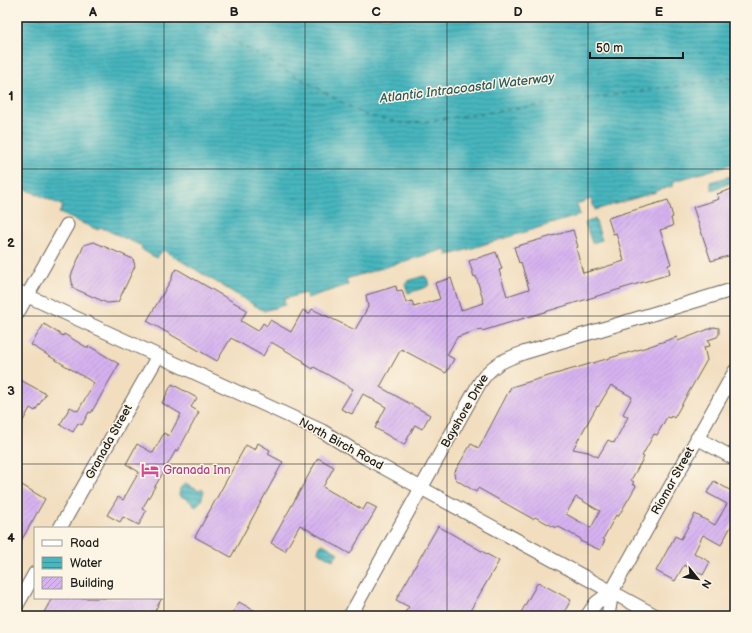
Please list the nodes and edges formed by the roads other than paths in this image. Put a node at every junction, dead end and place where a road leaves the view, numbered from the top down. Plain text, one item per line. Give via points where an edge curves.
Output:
1 (67, 225) dead end
2 (735, 289) edge
3 (22, 294) edge
4 (17, 314) edge
5 (158, 356) junction
6 (735, 371) edge
7 (697, 438) junction
8 (735, 459) edge
9 (422, 488) junction
10 (61, 527) edge
11 (34, 575) edge
12 (612, 591) junction
13 (17, 605) edge
14 (350, 616) edge
15 (587, 616) edge
16 (608, 616) edge
17 (656, 616) edge

1 - 3 street
2 - 9 street, Bayshore Drive via 523,353 492,367 479,384
3 - 4 street
3 - 5 street, North Birch Road
5 - 9 street, North Birch Road via 316,428
5 - 10 street, Granada Street
6 - 7 street, Riomar Street
7 - 8 street
7 - 12 street, Riomar Street
9 - 12 street, North Birch Road
9 - 14 street, Bayshore Drive
11 - 13 street
12 - 15 street, Riomar Street via 596,604
12 - 16 street, Riomar Street
12 - 17 street, North Birch Road

